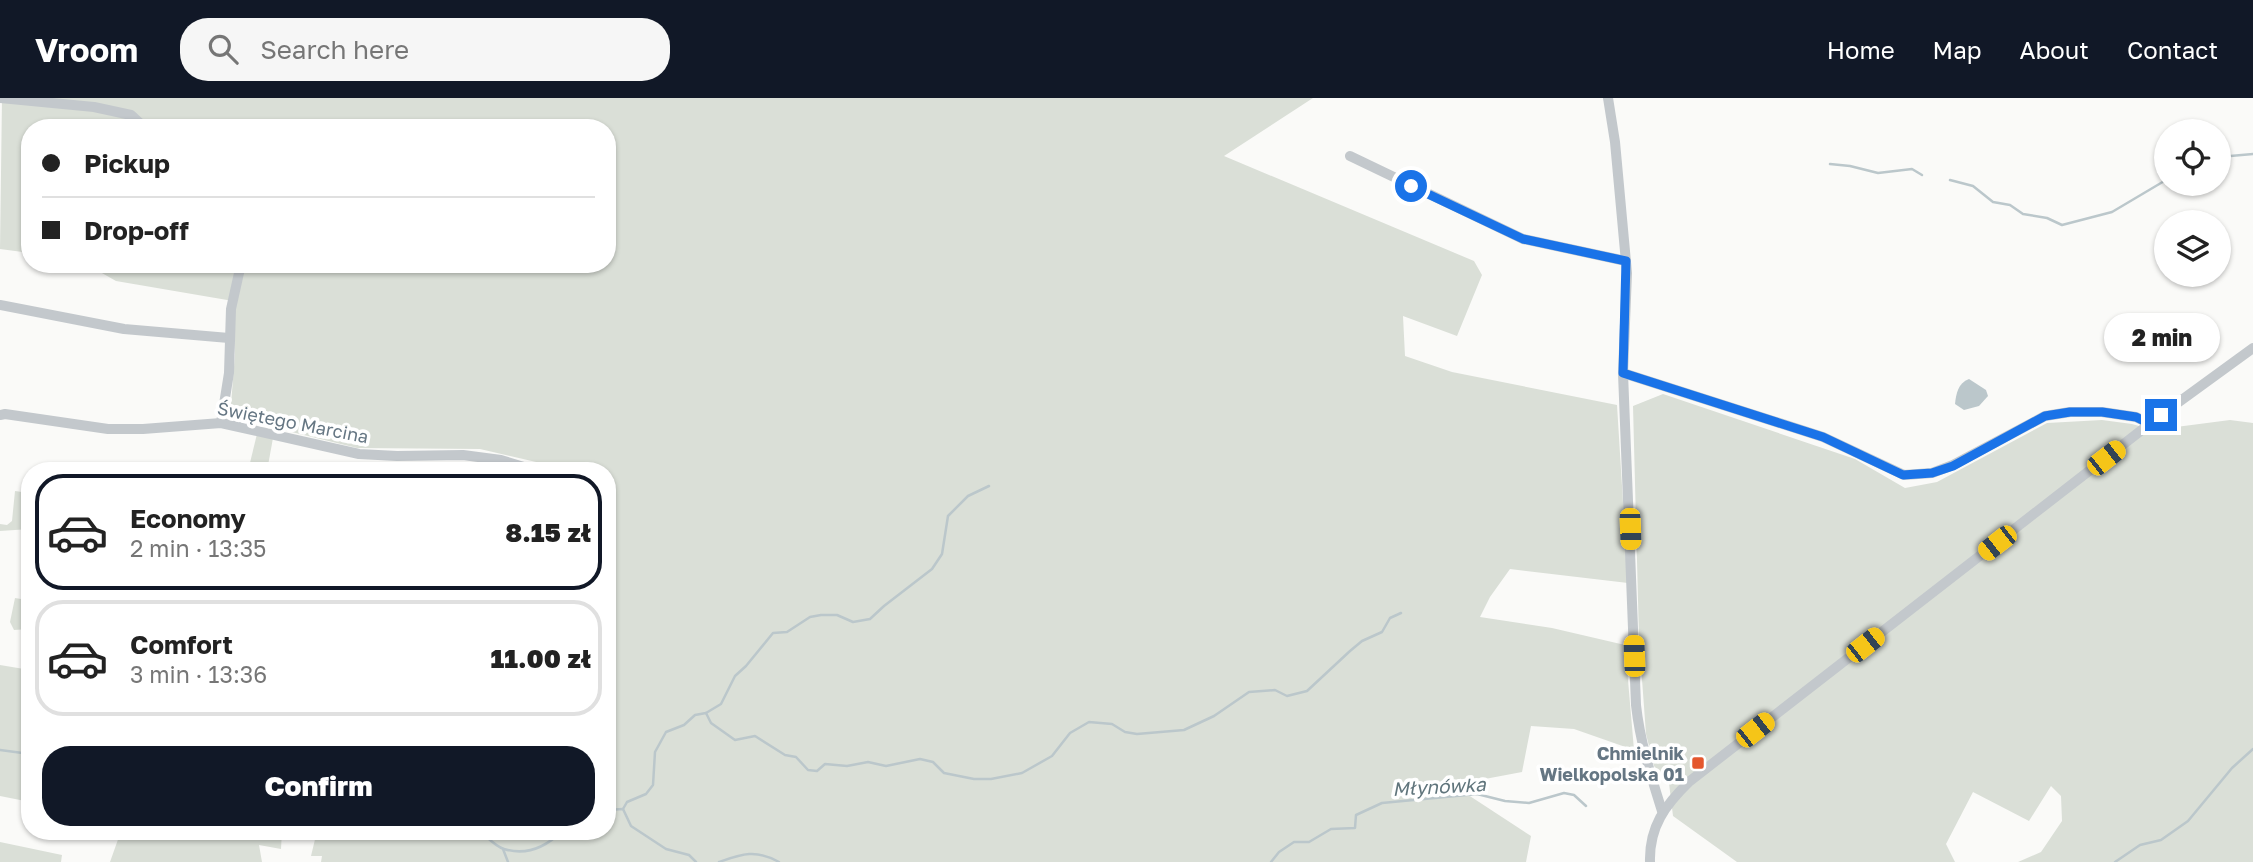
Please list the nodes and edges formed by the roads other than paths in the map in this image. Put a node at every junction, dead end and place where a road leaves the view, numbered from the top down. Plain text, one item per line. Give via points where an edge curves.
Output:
1 (0, 98) edge
2 (1608, 98) edge
3 (135, 119) edge
4 (1350, 156) dead end
5 (1626, 261) junction
6 (239, 273) edge
7 (0, 305) edge
8 (229, 338) junction
9 (2253, 348) edge
10 (1623, 373) junction
11 (0, 415) edge
12 (221, 423) junction
13 (2150, 424) junction
14 (508, 462) edge
15 (1662, 811) junction
16 (1650, 862) edge

1 - 3 street via 94,107
2 - 5 street
4 - 5 street via 1523,239
5 - 10 street
6 - 8 street
7 - 8 street via 124,329
8 - 12 street
9 - 13 street
10 - 13 street via 1823,437 1903,475 1953,466 2045,416 2102,412
10 - 15 street via 1636,705
11 - 12 street, Świętego Marcina via 108,429
12 - 14 street, Świętego Marcina via 359,454 463,455
13 - 15 street via 1689,782
15 - 16 street

